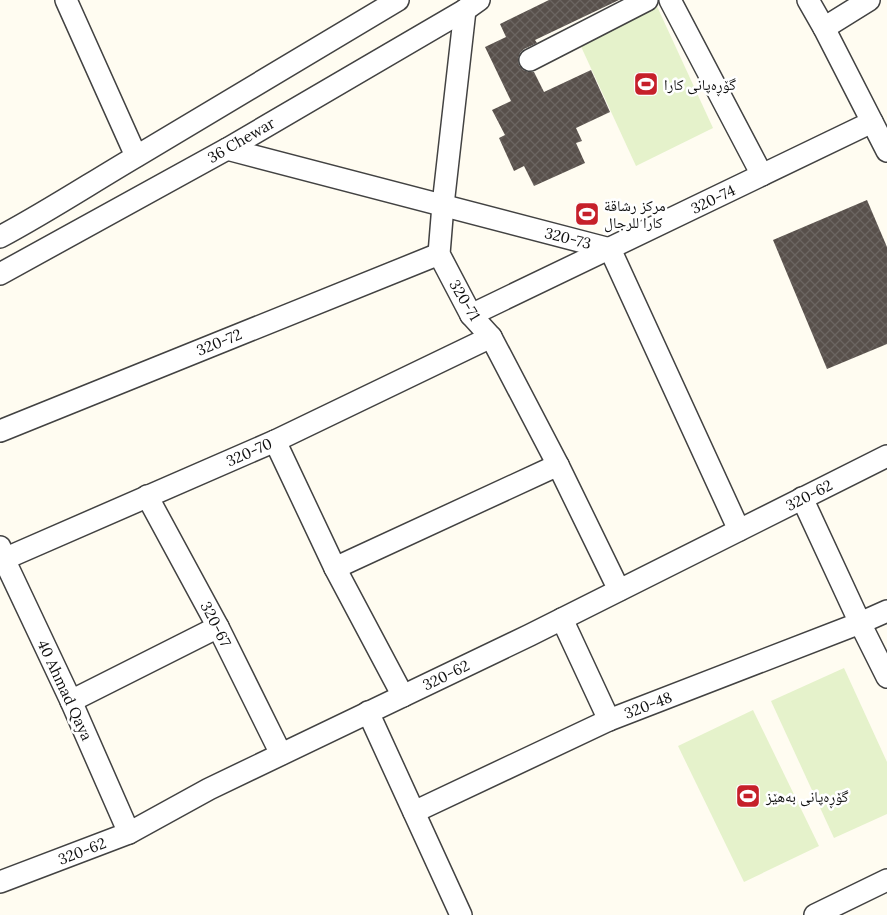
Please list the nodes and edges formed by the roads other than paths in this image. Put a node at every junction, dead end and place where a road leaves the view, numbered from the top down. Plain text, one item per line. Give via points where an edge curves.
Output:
1 (66, 0) edge
2 (398, 0) edge
3 (647, 0) edge
4 (670, 0) edge
5 (808, 0) edge
6 (869, 0) edge
7 (472, 5) edge
8 (824, 28) junction
9 (530, 60) dead end
10 (872, 122) junction
11 (227, 148) junction
12 (887, 150) edge
13 (136, 156) junction
14 (762, 175) junction
15 (442, 205) junction
16 (0, 237) edge
17 (610, 249) junction
18 (439, 254) junction
19 (0, 274) edge
20 (472, 315) junction
21 (491, 337) junction
22 (0, 431) edge
23 (275, 441) junction
24 (887, 456) edge
25 (558, 466) junction
26 (147, 496) junction
27 (802, 498) junction
28 (739, 530) junction
29 (2, 553) edge
30 (335, 568) junction
31 (619, 590) junction
32 (887, 611) edge
33 (562, 618) junction
34 (860, 623) junction
35 (218, 627) junction
36 (887, 677) edge
37 (403, 696) junction
38 (71, 701) junction
39 (368, 712) junction
40 (609, 720) junction
41 (281, 754) junction
42 (414, 812) junction
43 (129, 833) junction
44 (887, 880) edge
45 (0, 882) edge
46 (461, 915) edge
47 (815, 915) edge

1 - 13 street
2 - 13 street
3 - 9 street
4 - 14 street
5 - 8 street
6 - 8 street
7 - 11 street, 36 Chewar
7 - 15 street
8 - 10 street
10 - 12 street
10 - 14 street, 320-74
11 - 15 street, 320-73
11 - 19 street, 36 Chewar
13 - 16 street
14 - 17 street, 320-74
15 - 17 street, 320-73
15 - 18 street
17 - 20 street, 320-74
17 - 28 street, 320-73
18 - 20 street, 320-71
18 - 22 street, 320-72
20 - 21 street, 320-71
21 - 23 street, 320-70
21 - 25 street, 320-71
23 - 26 street, 320-70
23 - 30 street
24 - 27 street, 320-62
25 - 30 street
25 - 31 street, 320-71
26 - 29 street, 320-70
26 - 35 street, 320-67
27 - 28 street, 320-62
27 - 34 street
28 - 31 street, 320-62
29 - 38 street, 40 Ahmad Qaya
30 - 37 street
31 - 33 street, 320-62
32 - 34 street, 320-48
33 - 37 street, 320-62
33 - 40 street
34 - 36 street
34 - 40 street, 320-48
35 - 38 street
35 - 41 street, 320-67
37 - 39 street, 320-62
38 - 43 street, 40 Ahmad Qaya
39 - 41 street, 320-62
39 - 42 street
40 - 42 street, 320-48
41 - 43 street, 320-62
42 - 46 street
43 - 45 street, 320-62
44 - 47 street

